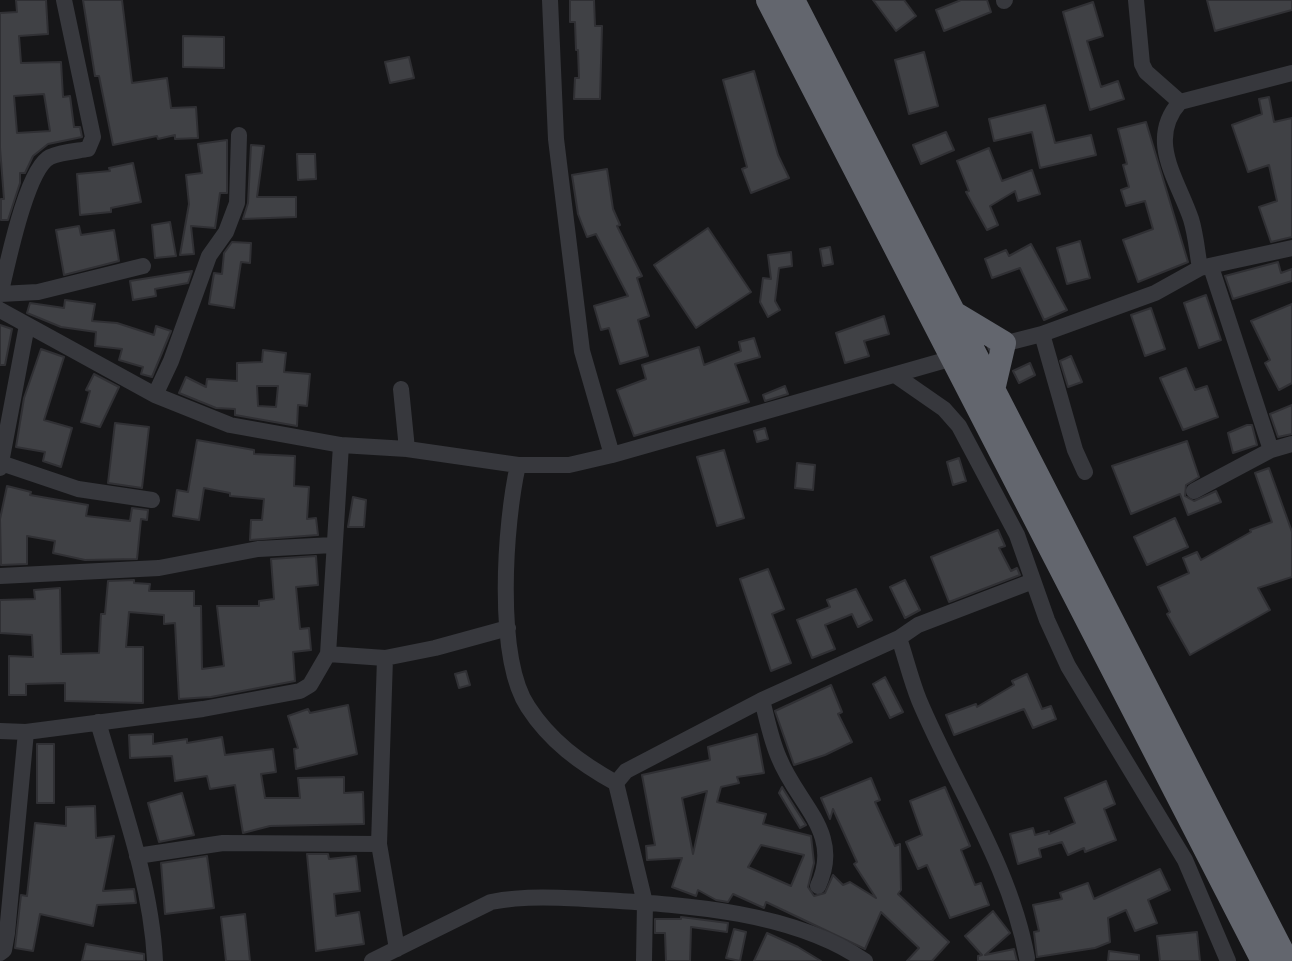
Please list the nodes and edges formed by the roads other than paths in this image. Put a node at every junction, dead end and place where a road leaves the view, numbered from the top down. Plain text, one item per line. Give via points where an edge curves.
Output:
1 (64, 0) edge
2 (550, 0) edge
3 (768, 0) edge
4 (793, 0) edge
5 (1136, 0) edge
6 (1292, 73) edge
7 (1180, 102) junction
8 (239, 135) dead end
9 (1292, 248) edge
10 (143, 266) dead end
11 (1206, 267) junction
12 (0, 294) edge
13 (0, 310) edge
14 (954, 313) junction
15 (27, 325) junction
16 (1042, 334) junction
17 (1004, 343) junction
18 (963, 355) junction
19 (895, 375) junction
20 (401, 389) dead end
21 (993, 390) junction
22 (155, 394) junction
23 (3, 443) edge
24 (1292, 444) edge
25 (341, 445) junction
26 (407, 449) junction
27 (1271, 450) junction
28 (612, 455) junction
29 (518, 465) junction
30 (1, 466) edge
31 (1085, 472) dead end
32 (1194, 491) dead end
33 (152, 500) dead end
34 (333, 545) junction
35 (0, 576) edge
36 (1033, 581) junction
37 (508, 628) junction
38 (899, 638) junction
39 (328, 654) junction
40 (385, 658) junction
41 (762, 701) junction
42 (98, 722) junction
43 (0, 731) edge
44 (26, 732) junction
45 (615, 783) junction
46 (379, 844) junction
47 (137, 856) junction
48 (818, 886) dead end
49 (645, 903) junction
50 (397, 949) junction
51 (0, 953) edge
52 (1027, 958) dead end
53 (155, 961) edge
54 (372, 961) edge
55 (644, 961) edge
56 (865, 961) edge
57 (1228, 961) edge
58 (1263, 961) edge
59 (1287, 961) edge

1 - 12 street via 92,144 88,149 50,157 41,165 25,200
2 - 28 street via 556,139 582,351
3 - 18 highway
4 - 14 highway
5 - 7 street via 1142,64
6 - 7 street
7 - 11 street via 1168,116 1165,149
8 - 22 street via 237,203 226,232 209,256
9 - 11 street
10 - 12 street via 38,292
11 - 16 street via 1155,293
11 - 27 street
13 - 15 street
14 - 17 highway
14 - 18 highway
15 - 22 street
15 - 23 street
16 - 17 street
16 - 31 street
17 - 18 street
17 - 21 highway
18 - 19 street
18 - 21 highway
18 - 58 highway
19 - 28 street
19 - 36 street via 944,409 959,426 1017,535
20 - 26 street
21 - 59 highway
22 - 25 street via 230,425
23 - 30 street
24 - 27 street
25 - 26 street
25 - 34 street
26 - 29 street
27 - 32 street
28 - 29 street via 569,465
29 - 37 street via 505,545
30 - 33 street via 78,489
34 - 35 street via 258,549 159,568
34 - 39 street
36 - 38 street via 918,625
36 - 57 street via 1068,666 1185,860
37 - 40 street
37 - 45 street via 518,687 527,707 571,757
38 - 41 street
38 - 52 street via 919,699 1020,920
39 - 40 street
39 - 42 street via 310,685 300,691
40 - 46 street
41 - 45 street via 626,771
41 - 48 street via 779,758 821,831 828,855
42 - 44 street
42 - 47 street
43 - 44 street
44 - 51 street via 7,933
45 - 49 street
46 - 47 street via 223,843
46 - 50 street
47 - 53 street
49 - 50 street via 511,898 475,909
49 - 55 street
49 - 56 street via 745,914 829,941
50 - 54 street

